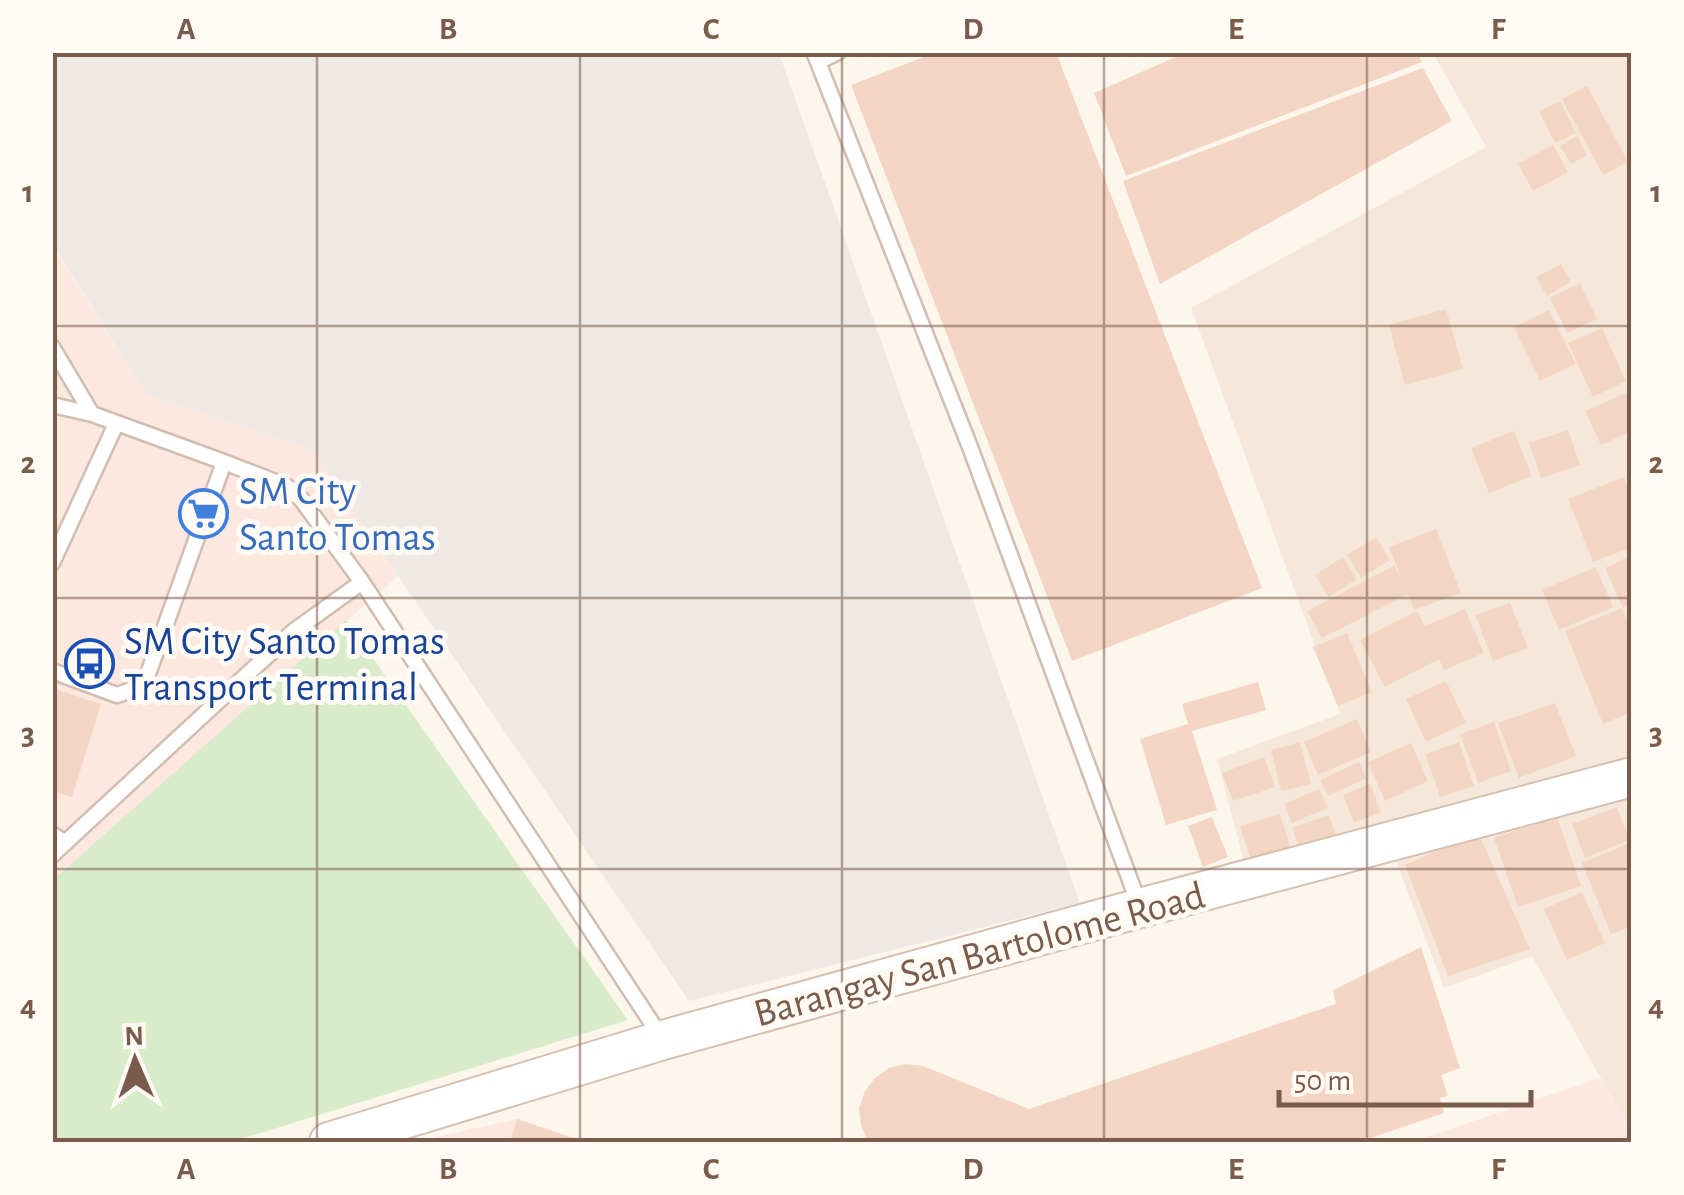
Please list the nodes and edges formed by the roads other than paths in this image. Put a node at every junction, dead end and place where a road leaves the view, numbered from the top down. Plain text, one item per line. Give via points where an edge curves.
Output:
1 (838, 52) edge
2 (816, 57) edge
3 (52, 346) edge
4 (52, 405) edge
5 (92, 414) junction
6 (116, 424) junction
7 (224, 462) junction
8 (52, 563) edge
9 (362, 582) junction
10 (52, 671) edge
11 (1632, 777) edge
12 (59, 838) edge
13 (52, 855) edge
14 (1140, 908) junction
15 (663, 1040) junction
16 (330, 1142) edge

1 - 2 lane
2 - 14 lane via 970,447
3 - 5 lane
4 - 5 lane
5 - 6 lane
6 - 7 lane
6 - 8 lane
7 - 9 lane via 286,486 301,499
7 - 10 lane via 148,674 117,695
9 - 12 lane via 294,631
9 - 15 lane
11 - 14 street, Barangay San Bartolome Road
12 - 13 lane
14 - 15 street, Barangay San Bartolome Road
15 - 16 street, Barangay San Bartolome Road via 412,1123

